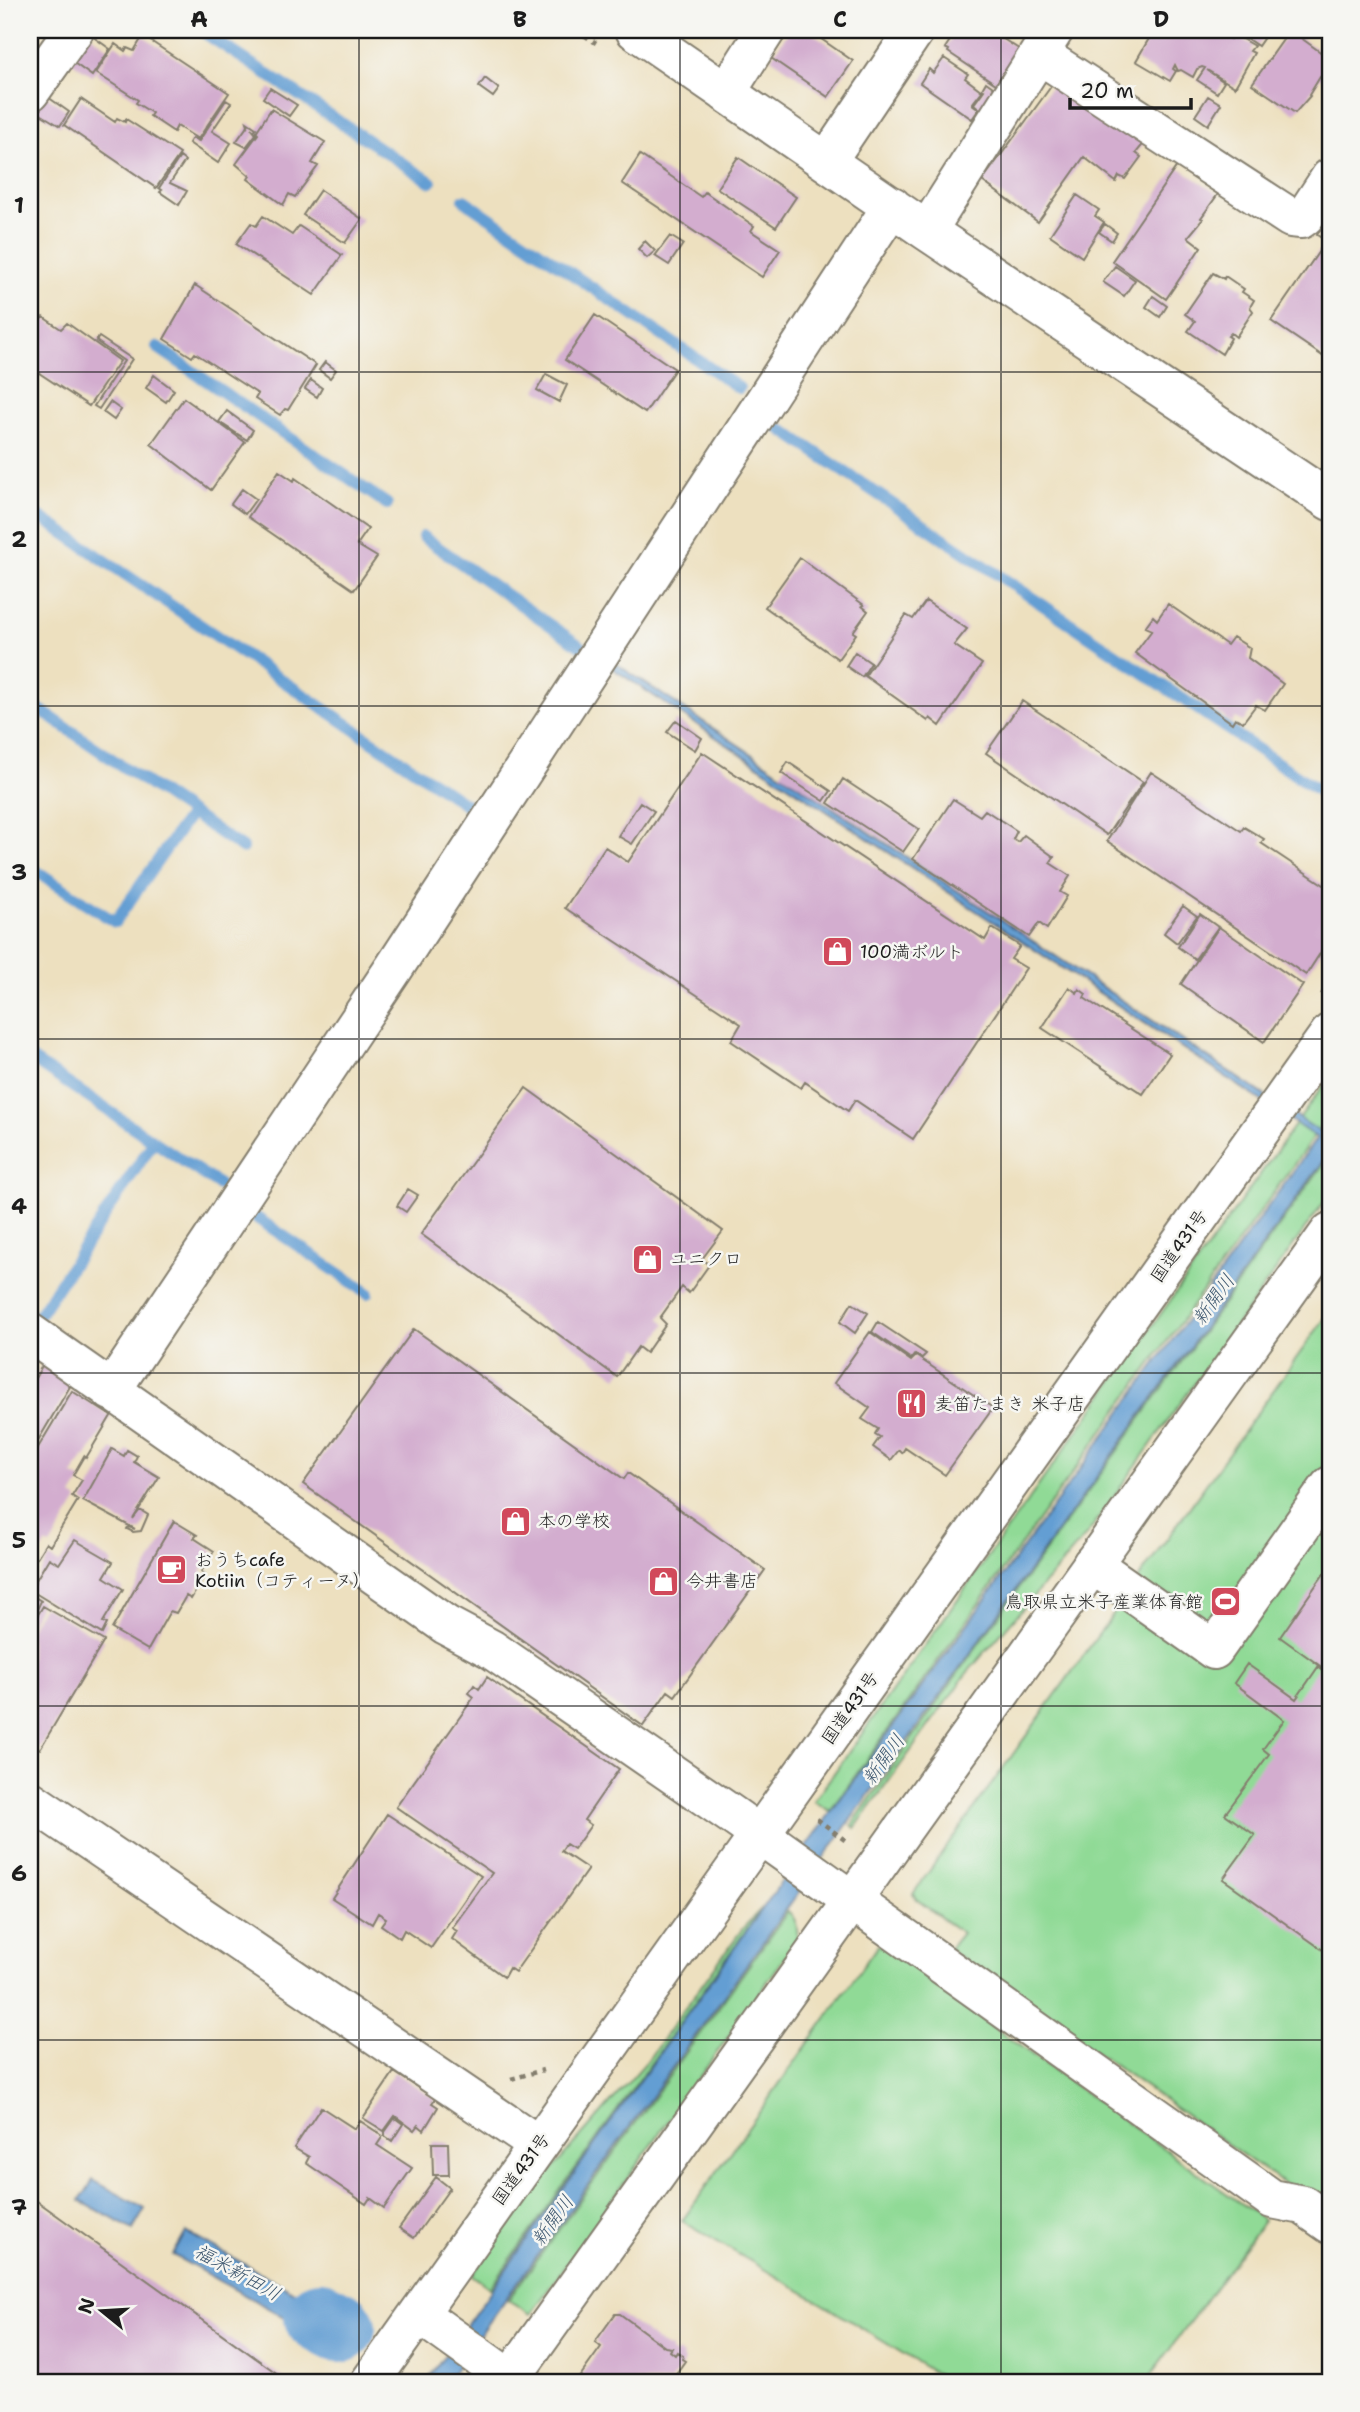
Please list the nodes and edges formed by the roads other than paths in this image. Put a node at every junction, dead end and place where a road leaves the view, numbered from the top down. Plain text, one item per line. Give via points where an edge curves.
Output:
1 (74, 30) edge
2 (635, 30) edge
3 (766, 30) edge
4 (915, 30) edge
5 (1046, 42) edge
6 (30, 92) edge
7 (726, 93) junction
8 (827, 162) junction
9 (1330, 178) edge
10 (892, 206) junction
11 (928, 231) junction
12 (1330, 501) edge
13 (1330, 1033) edge
14 (1330, 1232) edge
15 (30, 1333) edge
16 (111, 1391) junction
17 (1330, 1486) edge
18 (1092, 1564) junction
19 (30, 1800) edge
20 (766, 1839) junction
21 (848, 1897) junction
22 (538, 2145) junction
23 (1330, 2224) edge
24 (426, 2319) junction
25 (505, 2378) edge
26 (370, 2382) edge

1 - 6 main road
2 - 7 main road
3 - 7 main road
4 - 8 main road
5 - 9 main road via 1291,218 1305,216
5 - 11 main road
7 - 8 main road
8 - 10 main road
10 - 11 main road
10 - 16 main road
11 - 12 main road
13 - 20 main road, 国道431号
14 - 18 main road
15 - 16 main road
16 - 20 main road via 446,1625 491,1649
17 - 18 main road via 1214,1650
18 - 21 main road
19 - 22 main road
20 - 21 main road
20 - 22 main road, 国道431号
21 - 23 main road via 1272,2199 1303,2205
21 - 25 main road
22 - 24 main road, 国道431号
24 - 25 main road
24 - 26 main road, 国道431号

